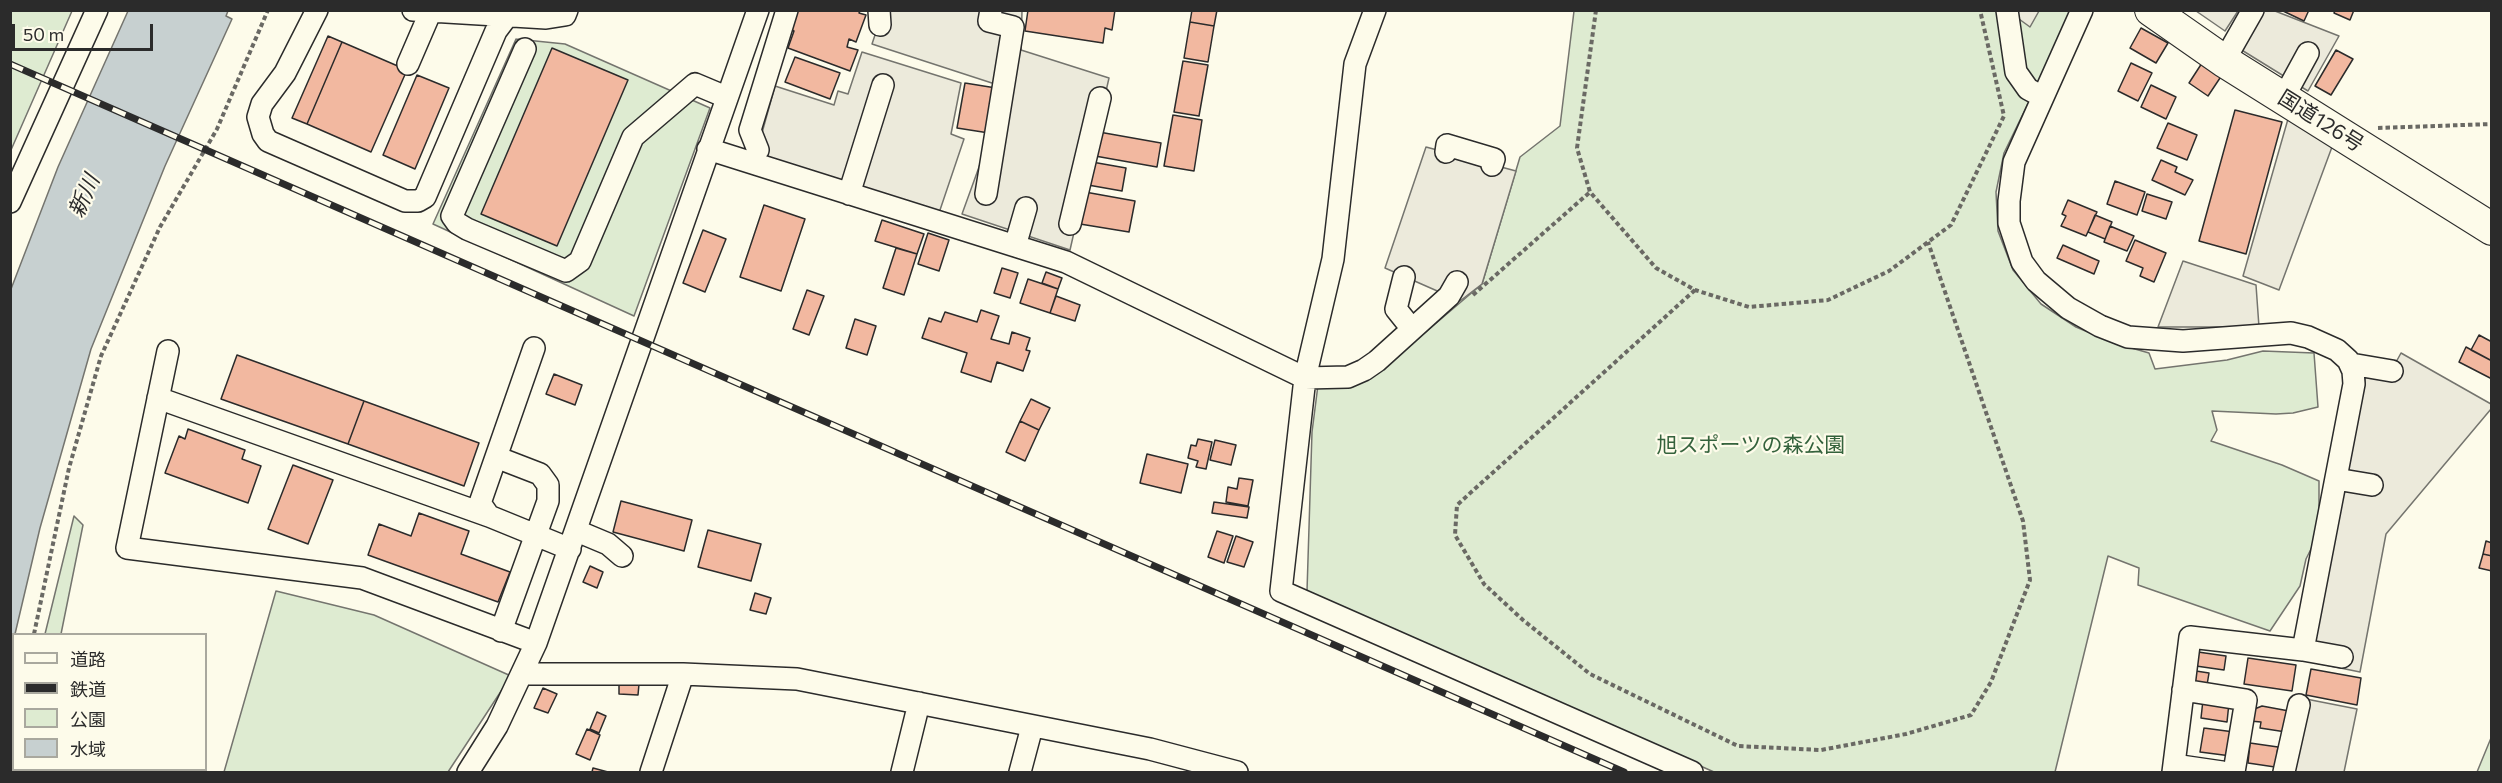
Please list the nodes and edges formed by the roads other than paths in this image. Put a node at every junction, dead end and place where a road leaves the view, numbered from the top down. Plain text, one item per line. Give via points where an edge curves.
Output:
1 (97, 10) edge
2 (317, 10) edge
3 (567, 10) edge
4 (758, 10) edge
5 (787, 10) edge
6 (991, 10) edge
7 (1375, 10) edge
8 (2007, 10) edge
9 (2082, 10) edge
10 (2151, 10) edge
11 (2253, 10) edge
12 (422, 12) edge
13 (508, 15) junction
14 (525, 49) dead end
15 (2308, 53) dead end
16 (2224, 61) junction
17 (408, 64) dead end
18 (883, 85) dead end
19 (728, 94) junction
20 (2284, 97) junction
21 (1100, 98) dead end
22 (2043, 98) junction
23 (764, 102) junction
24 (708, 149) junction
25 (758, 150) dead end
26 (1446, 152) dead end
27 (1492, 165) dead end
28 (849, 194) junction
29 (986, 194) dead end
30 (10, 202) edge
31 (1026, 208) dead end
32 (1070, 224) dead end
33 (2492, 229) edge
34 (1015, 246) junction
35 (1404, 277) dead end
36 (1457, 282) dead end
37 (1412, 330) junction
38 (534, 348) dead end
39 (168, 351) dead end
40 (2351, 364) junction
41 (2392, 371) dead end
42 (1305, 378) junction
43 (158, 398) junction
44 (496, 457) junction
45 (2336, 479) junction
46 (2372, 485) dead end
47 (489, 516) junction
48 (534, 536) junction
49 (574, 540) junction
50 (622, 556) dead end
51 (501, 631) junction
52 (536, 643) junction
53 (2303, 650) junction
54 (2342, 657) dead end
55 (523, 674) junction
56 (683, 674) junction
57 (2183, 690) junction
58 (919, 703) junction
59 (2299, 705) dead end
60 (1032, 727) junction
61 (2173, 769) edge
62 (468, 772) edge
63 (651, 772) edge
64 (902, 772) edge
65 (1020, 772) edge
66 (1237, 772) edge
67 (1692, 772) edge
68 (2222, 772) edge
69 (2234, 772) edge
70 (2284, 772) edge

1 - 30 street
2 - 13 street via 285,73 262,104 258,117 263,134 268,141 405,201 425,197 496,31
3 - 13 street via 566,15 546,18
4 - 19 street
5 - 23 street
6 - 29 street via 989,21 1013,27
7 - 42 street via 1355,64 1333,259
8 - 22 street via 2016,72 2028,89
9 - 22 street
10 - 16 highway, 国道126号
11 - 16 street
12 - 13 street
12 - 17 street
14 - 19 street via 452,216 467,229 566,271 580,261 633,137 695,84
15 - 20 street
16 - 20 highway, 国道126号
18 - 28 street
19 - 23 street
19 - 24 street
20 - 33 highway, 国道126号
21 - 32 street
22 - 40 street via 2014,162 2008,201 2009,224 2022,262 2051,296 2100,326 2128,337 2183,341 2291,333 2337,350
23 - 25 street via 750,130
24 - 28 street
24 - 49 street
26 - 27 street via 1448,146 1494,159
28 - 34 street
31 - 34 street
34 - 42 street via 1066,262
35 - 37 street via 1396,309
36 - 37 street via 1449,296
37 - 42 street via 1364,370 1348,377
38 - 44 street
39 - 43 street
40 - 41 street
40 - 45 street via 2354,384
42 - 67 street via 1281,591
43 - 47 street
43 - 51 street via 127,548 362,578
44 - 47 street via 480,503
44 - 48 street via 540,474 548,485 548,501
45 - 46 street
45 - 53 street
47 - 48 street
48 - 49 street
48 - 51 street
49 - 50 street via 608,544
49 - 52 street
51 - 52 street
52 - 55 street
53 - 54 street
53 - 57 street via 2190,637
55 - 56 street
55 - 62 street
56 - 58 street via 797,679
56 - 63 street
57 - 61 street
57 - 69 street via 2246,700
58 - 60 street
58 - 64 street
59 - 70 street
60 - 65 street
60 - 66 street via 1150,749
61 - 68 street

